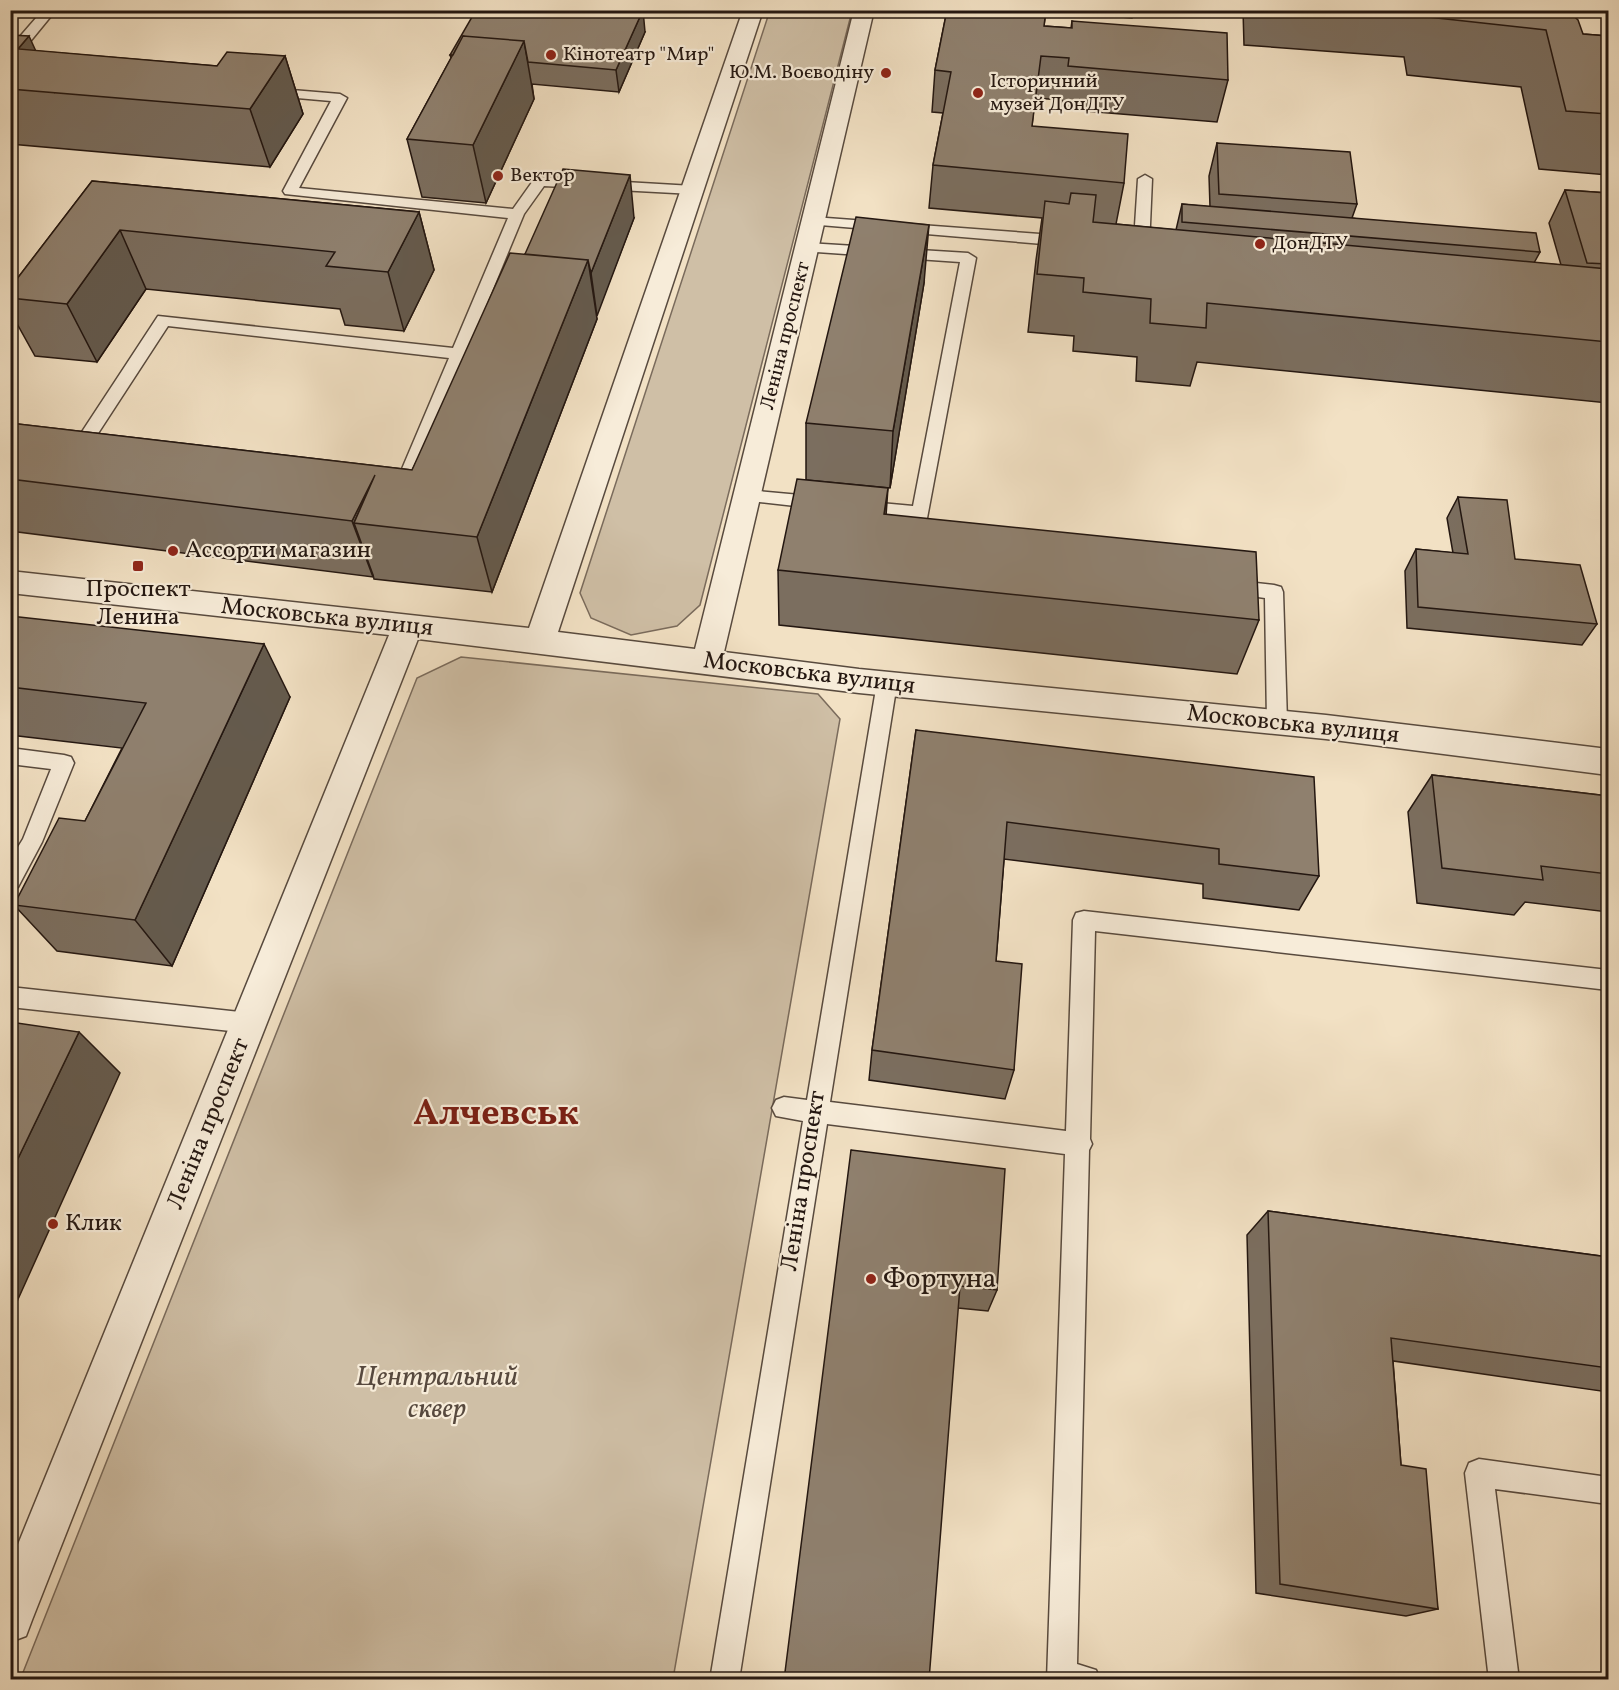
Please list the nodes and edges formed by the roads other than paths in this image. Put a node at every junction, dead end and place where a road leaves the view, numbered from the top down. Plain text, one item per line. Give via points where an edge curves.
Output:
1 (50, 10) edge
2 (753, 10) edge
3 (864, 10) edge
4 (10, 57) edge
5 (257, 91) edge
6 (1144, 179) dead end
7 (693, 190) junction
8 (517, 214) junction
9 (813, 222) junction
10 (1083, 242) edge
11 (1118, 245) edge
12 (1141, 247) junction
13 (807, 248) junction
14 (1151, 260) edge
15 (459, 354) junction
16 (54, 452) edge
17 (76, 454) junction
18 (99, 457) edge
19 (379, 487) edge
20 (747, 496) junction
21 (921, 513) junction
22 (926, 551) edge
23 (10, 582) edge
24 (1216, 585) edge
25 (407, 628) junction
26 (540, 641) junction
27 (707, 662) junction
28 (887, 683) junction
29 (1277, 722) junction
30 (10, 756) edge
31 (1608, 762) edge
32 (10, 881) edge
33 (1608, 980) edge
34 (10, 998) edge
35 (249, 1023) junction
36 (784, 1108) dead end
37 (815, 1111) junction
38 (1080, 1144) junction
39 (1608, 1490) edge
40 (10, 1620) edge
41 (1070, 1678) edge
42 (724, 1680) edge
43 (1504, 1680) edge

1 - 4 lane
2 - 7 street
3 - 9 street, Леніна проспект
5 - 8 lane via 340,98 290,191
6 - 12 lane
7 - 8 lane via 540,181
7 - 26 street
8 - 15 lane
9 - 10 lane
9 - 13 street, Леніна проспект
11 - 12 lane
12 - 14 lane
13 - 20 street, Леніна проспект
13 - 21 lane via 968,258
15 - 17 lane via 164,320
15 - 19 lane via 402,490
16 - 17 lane
17 - 18 lane
20 - 21 lane
20 - 27 street, Леніна проспект
21 - 22 lane via 914,550
23 - 25 street, Московська вулиця
24 - 29 lane via 1274,592
25 - 26 street, Московська вулиця
25 - 35 street, Леніна проспект
26 - 27 street, Московська вулиця
27 - 28 street, Московська вулиця
28 - 29 street, Московська вулиця
28 - 37 lane, Леніна проспект
29 - 31 street, Московська вулиця
30 - 32 lane via 64,763 32,842
33 - 38 lane via 1084,921
34 - 35 lane
35 - 40 street, Леніна проспект
36 - 37 lane
37 - 38 lane
37 - 42 lane, Леніна проспект
38 - 41 lane
39 - 43 lane via 1479,1473

